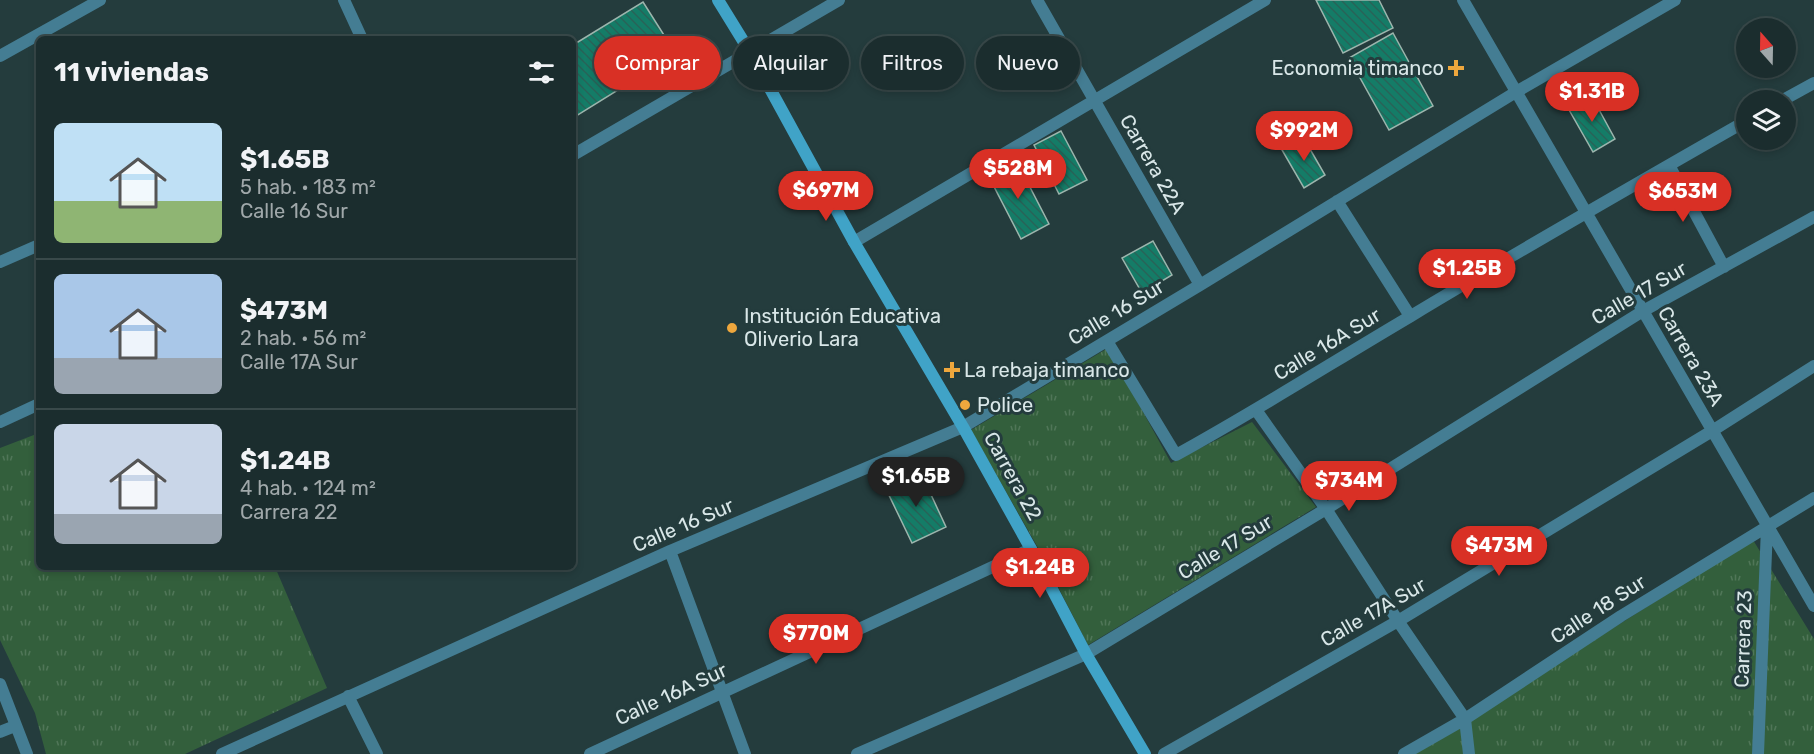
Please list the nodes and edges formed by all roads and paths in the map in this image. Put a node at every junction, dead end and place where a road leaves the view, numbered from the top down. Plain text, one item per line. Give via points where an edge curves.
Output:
1 (100, 0) edge
2 (344, 0) edge
3 (718, 0) edge
4 (840, 0) edge
5 (1038, 0) edge
6 (1264, 0) edge
7 (1463, 0) edge
8 (1675, 0) edge
9 (45, 35) edge
10 (361, 36) edge
11 (740, 36) edge
12 (778, 36) edge
13 (36, 39) edge
14 (0, 56) edge
15 (733, 62) edge
16 (1814, 83) edge
17 (771, 90) edge
18 (1516, 92) junction
19 (1796, 93) edge
20 (1094, 100) junction
21 (1736, 127) edge
22 (576, 153) edge
23 (1669, 165) junction
24 (1337, 201) junction
25 (1586, 213) junction
26 (1814, 217) edge
27 (854, 242) junction
28 (36, 246) edge
29 (0, 262) edge
30 (1724, 267) junction
31 (1200, 285) junction
32 (1643, 311) junction
33 (1410, 316) junction
34 (1107, 341) junction
35 (1814, 366) edge
36 (36, 406) edge
37 (1256, 410) junction
38 (0, 422) edge
39 (963, 427) junction
40 (1712, 431) junction
41 (1814, 498) edge
42 (1326, 509) junction
43 (1767, 526) junction
44 (1031, 549) junction
45 (670, 551) junction
46 (1814, 606) edge
47 (1398, 621) junction
48 (1086, 654) junction
49 (0, 684) edge
50 (722, 692) junction
51 (348, 696) junction
52 (1465, 719) junction
53 (15, 726) junction
54 (0, 732) edge
55 (27, 754) edge
56 (222, 754) edge
57 (377, 754) edge
58 (590, 754) edge
59 (745, 754) edge
60 (857, 754) edge
61 (1145, 754) edge
62 (1164, 754) edge
63 (1404, 754) edge
64 (1469, 754) edge
65 (1758, 754) edge

1 - 9 street
2 - 10 street
3 - 11 street, Carrera 22
4 - 12 street
5 - 20 street, Carrera 22A
6 - 20 street
7 - 18 street, Carrera 23A
8 - 18 street, Calle 16 Sur
13 - 14 street
15 - 22 street
16 - 19 street
17 - 27 street, Carrera 22
18 - 24 street, Calle 16 Sur
18 - 25 street, Carrera 23A
20 - 27 street
20 - 31 street, Carrera 22A
21 - 23 street, Calle 16A Sur
23 - 25 street, Calle 16A Sur
23 - 30 street
24 - 31 street, Calle 16 Sur
24 - 33 street
25 - 32 street, Carrera 23A
25 - 33 street, Calle 16A Sur
26 - 30 street, Calle 17 Sur
27 - 39 street, Carrera 22
28 - 29 street
30 - 32 street, Calle 17 Sur
31 - 34 street, Calle 16 Sur
32 - 40 street, Carrera 23A
32 - 42 street, Calle 17 Sur
33 - 37 street, Calle 16A Sur
34 - 37 street, Calle 16A Sur via 1176,455
34 - 39 street, Calle 16 Sur
35 - 40 street, Calle 17A Sur
36 - 38 street
37 - 42 street
39 - 44 street, Carrera 22
39 - 45 street, Calle 16 Sur
40 - 43 street, Carrera 23A
40 - 47 street, Calle 17A Sur
41 - 43 street, Calle 18 Sur
42 - 47 street
42 - 48 street, Calle 17 Sur
43 - 46 street, Carrera 23A
43 - 52 street, Calle 18 Sur
43 - 65 street, Carrera 23
44 - 48 street, Carrera 22
44 - 50 street, Calle 16A Sur
45 - 50 street
45 - 51 street, Calle 16 Sur
47 - 52 street
47 - 62 street, Calle 17A Sur
48 - 60 street, Calle 17 Sur
48 - 61 street, Carrera 22
49 - 53 street
50 - 58 street, Calle 16A Sur
50 - 59 street
51 - 56 street, Calle 16 Sur
51 - 57 street
52 - 63 street, Calle 18 Sur
52 - 64 street
53 - 54 street
53 - 55 street

